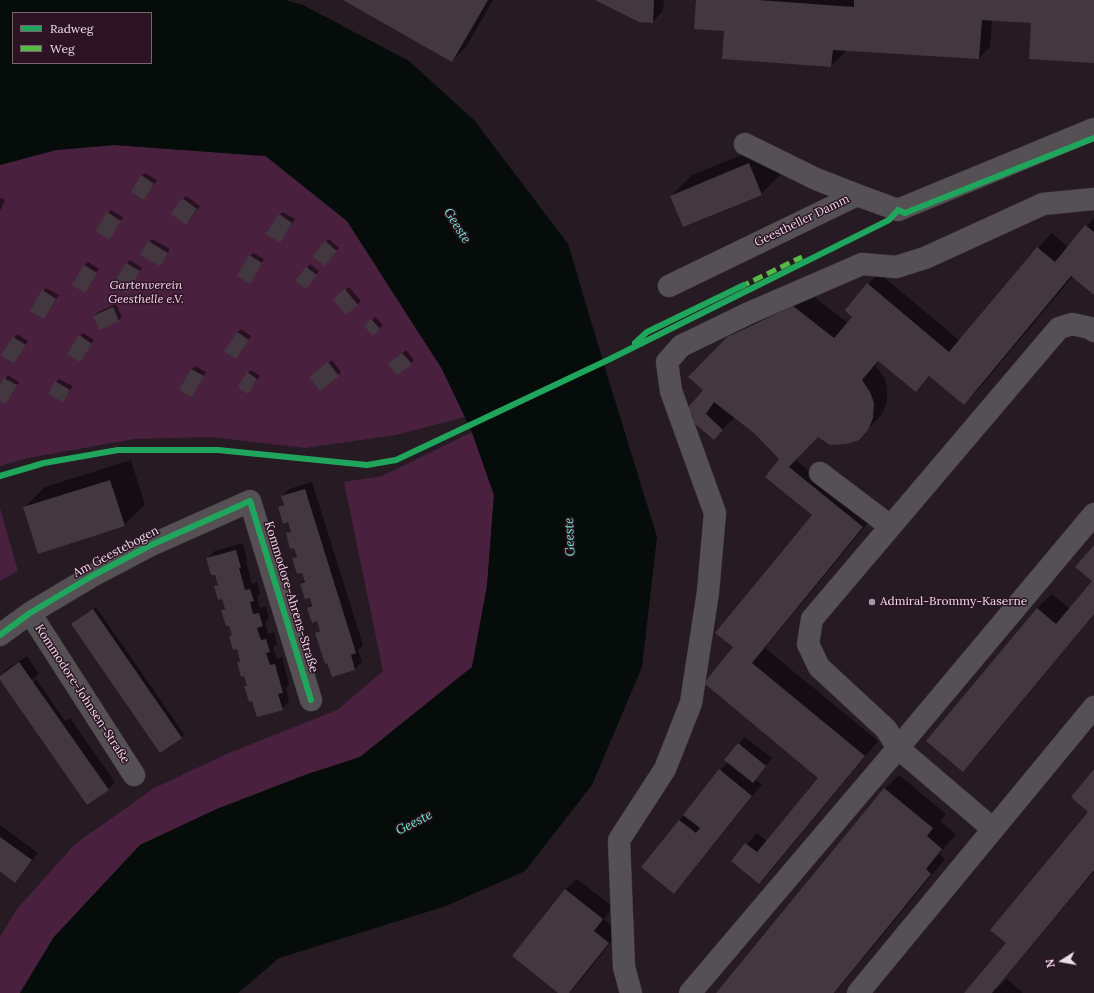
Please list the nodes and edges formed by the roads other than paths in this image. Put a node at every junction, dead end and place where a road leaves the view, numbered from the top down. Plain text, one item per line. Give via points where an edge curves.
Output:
1 (1094, 129) edge
2 (744, 144) dead end
3 (857, 195) junction
4 (1094, 199) edge
5 (669, 286) dead end
6 (1094, 331) edge
7 (820, 473) dead end
8 (250, 501) joint
9 (1094, 514) edge
10 (890, 526) junction
11 (30, 614) junction
12 (0, 635) edge
13 (311, 700) dead end
14 (1094, 707) edge
15 (898, 748) junction
16 (134, 775) dead end
17 (992, 829) junction
18 (631, 993) edge
19 (690, 993) edge
20 (858, 993) edge

1 - 3 street, Geestheller Damm via 898,210
2 - 3 street via 816,179
3 - 5 street, Geestheller Damm
4 - 18 street via 1043,204 925,258 896,268 862,264 681,346 667,362 671,392 714,513 708,592 691,703 665,769 619,840 624,967
6 - 10 street via 1072,324 1059,328
7 - 10 street
8 - 11 street, Am Geestebogen via 149,546 92,576
8 - 13 street, Kommodore-Ahrens-Straße
9 - 15 street
10 - 15 street via 812,619 808,644 819,667 886,728
11 - 12 street, Am Geestebogen
11 - 16 street, Kommodore-Johnsen-Straße
14 - 17 street
15 - 17 street
15 - 19 street
17 - 20 street

